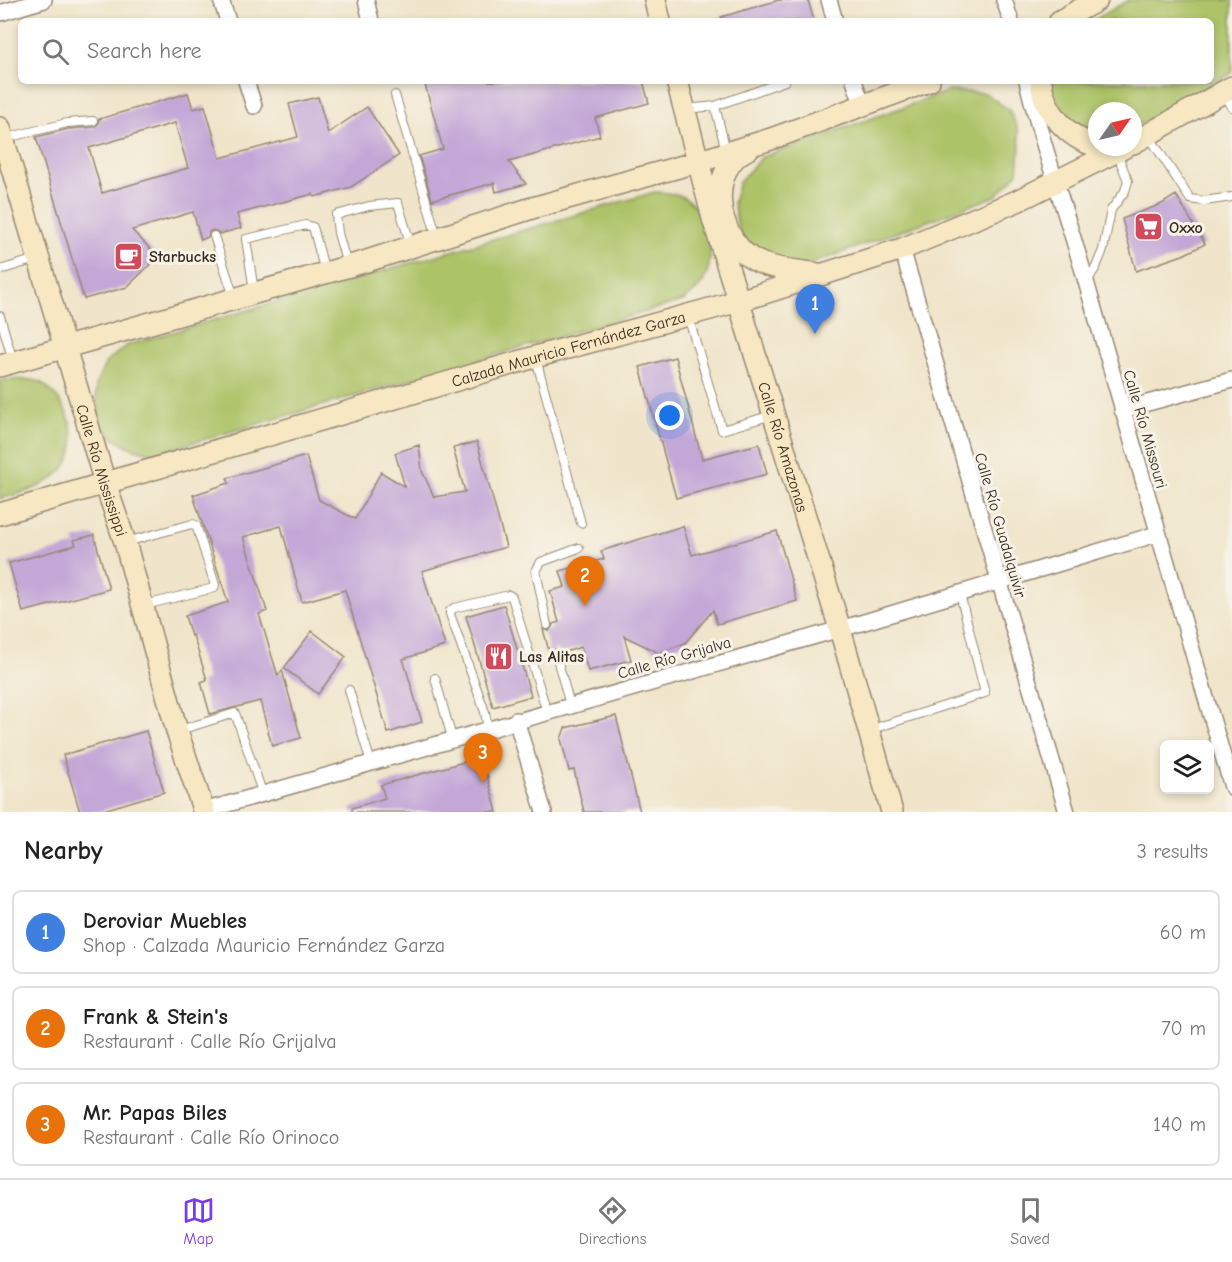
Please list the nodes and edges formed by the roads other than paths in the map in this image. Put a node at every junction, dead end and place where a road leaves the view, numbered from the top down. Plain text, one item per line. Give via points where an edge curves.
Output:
1 (44, 0) edge
2 (221, 0) edge
3 (366, 0) edge
4 (655, 0) edge
5 (829, 0) edge
6 (1004, 0) edge
7 (1097, 0) edge
8 (0, 13) edge
9 (227, 18) edge
10 (370, 18) edge
11 (659, 18) edge
12 (834, 18) edge
13 (1010, 18) edge
14 (1065, 18) edge
15 (247, 84) edge
16 (677, 84) edge
17 (777, 84) edge
18 (855, 84) edge
19 (921, 84) edge
20 (1028, 84) edge
21 (1042, 84) edge
22 (395, 95) dead end
23 (1229, 95) edge
24 (254, 106) dead end
25 (715, 106) junction
26 (863, 106) junction
27 (684, 109) junction
28 (93, 121) dead end
29 (2, 134) edge
30 (1142, 135) edge
31 (771, 139) junction
32 (1088, 140) edge
33 (726, 152) junction
34 (1101, 156) edge
35 (1122, 156) edge
36 (1134, 156) edge
37 (697, 162) junction
38 (1056, 183) junction
39 (1232, 197) edge
40 (214, 236) dead end
41 (437, 238) junction
42 (411, 246) junction
43 (902, 249) junction
44 (38, 258) junction
45 (347, 266) junction
46 (0, 270) edge
47 (325, 273) junction
48 (821, 274) junction
49 (1087, 283) junction
50 (244, 296) junction
51 (739, 301) junction
52 (688, 315) junction
53 (0, 316) edge
54 (65, 348) junction
55 (535, 357) junction
56 (7, 364) edge
57 (1232, 380) edge
58 (1122, 410) junction
59 (774, 415) junction
60 (105, 483) junction
61 (0, 514) edge
62 (581, 523) dead end
63 (1157, 534) junction
64 (125, 542) junction
65 (579, 548) dead end
66 (999, 583) junction
67 (960, 594) junction
68 (142, 606) junction
69 (547, 625) dead end
70 (840, 629) junction
71 (556, 655) dead end
72 (435, 678) dead end
73 (349, 690) dead end
74 (570, 705) junction
75 (547, 712) junction
76 (516, 720) junction
77 (488, 729) junction
78 (177, 730) junction
79 (868, 730) junction
80 (452, 738) junction
81 (371, 763) junction
82 (1232, 787) edge
83 (263, 795) junction
84 (202, 812) edge
85 (544, 812) edge
86 (892, 812) edge
87 (1067, 812) edge

1 - 8 street
2 - 9 street
3 - 10 street
4 - 11 main road
5 - 12 street
6 - 13 street
7 - 14 main road
15 - 24 street
16 - 27 main road, Calle Río Amazonas
17 - 25 lane
18 - 26 street
19 - 26 main road
20 - 38 street, Calle Río Missouri
21 - 32 main road via 1054,117 1076,138
22 - 41 lane
23 - 30 main road, Calzada Mauricio Fernández Garza
25 - 27 lane
25 - 33 lane
26 - 31 main road
27 - 37 main road, Calle Río Amazonas
28 - 29 lane
29 - 44 main road, Calle Río Mississippi
31 - 33 main road
31 - 48 main road via 740,153 728,165 720,201 723,219 736,244 751,258 766,265
33 - 37 main road
34 - 38 main road, Calzada Mauricio Fernández Garza
35 - 49 lane via 1128,181 1111,210 1102,250
36 - 39 lane via 1190,199
37 - 41 main road
37 - 51 main road, Calle Río Amazonas
38 - 43 main road, Calzada Mauricio Fernández Garza
38 - 49 street, Calle Río Missouri
40 - 50 lane
41 - 42 main road
42 - 45 main road
42 - 45 lane via 398,203 336,215
43 - 48 main road, Calzada Mauricio Fernández Garza
43 - 66 street, Calle Río Guadalquivir
44 - 46 lane
44 - 54 main road, Calle Río Mississippi
45 - 47 main road
47 - 50 main road
47 - 50 lane via 313,227 306,225 246,239
48 - 51 main road, Calzada Mauricio Fernández Garza
49 - 58 street, Calle Río Missouri
50 - 54 main road
51 - 52 main road, Calzada Mauricio Fernández Garza
51 - 59 main road, Calle Río Amazonas
52 - 55 main road, Calzada Mauricio Fernández Garza
52 - 59 lane via 722,430
53 - 56 lane
54 - 56 main road
54 - 60 main road, Calle Río Mississippi
55 - 60 main road, Calzada Mauricio Fernández Garza
55 - 62 lane
57 - 58 street
58 - 63 street, Calle Río Missouri
59 - 70 main road, Calle Río Amazonas
60 - 61 main road, Calzada Mauricio Fernández Garza
60 - 64 main road, Calle Río Mississippi
63 - 66 street, Calle Río Grijalva
63 - 82 street, Calle Río Missouri
64 - 68 main road, Calle Río Mississippi
64 - 68 lane via 196,525 215,585
65 - 69 lane via 541,562 536,571
66 - 67 street, Calle Río Grijalva
66 - 87 street, Calle Río Guadalquivir
67 - 70 street, Calle Río Grijalva
67 - 79 lane via 985,693
68 - 78 main road, Calle Río Mississippi
70 - 74 street, Calle Río Grijalva
70 - 79 main road, Calle Río Amazonas
71 - 74 lane
72 - 80 lane
73 - 81 lane
74 - 75 street, Calle Río Grijalva
75 - 76 street, Calle Río Grijalva
75 - 77 lane via 512,597 454,608 450,614
76 - 77 street, Calle Río Grijalva
76 - 85 street
77 - 80 street, Calle Río Grijalva
78 - 83 lane via 235,713
78 - 84 main road, Calle Río Mississippi
79 - 86 main road, Calle Río Amazonas
80 - 81 street, Calle Río Grijalva
81 - 83 street, Calle Río Grijalva
83 - 84 street, Calle Río Grijalva

